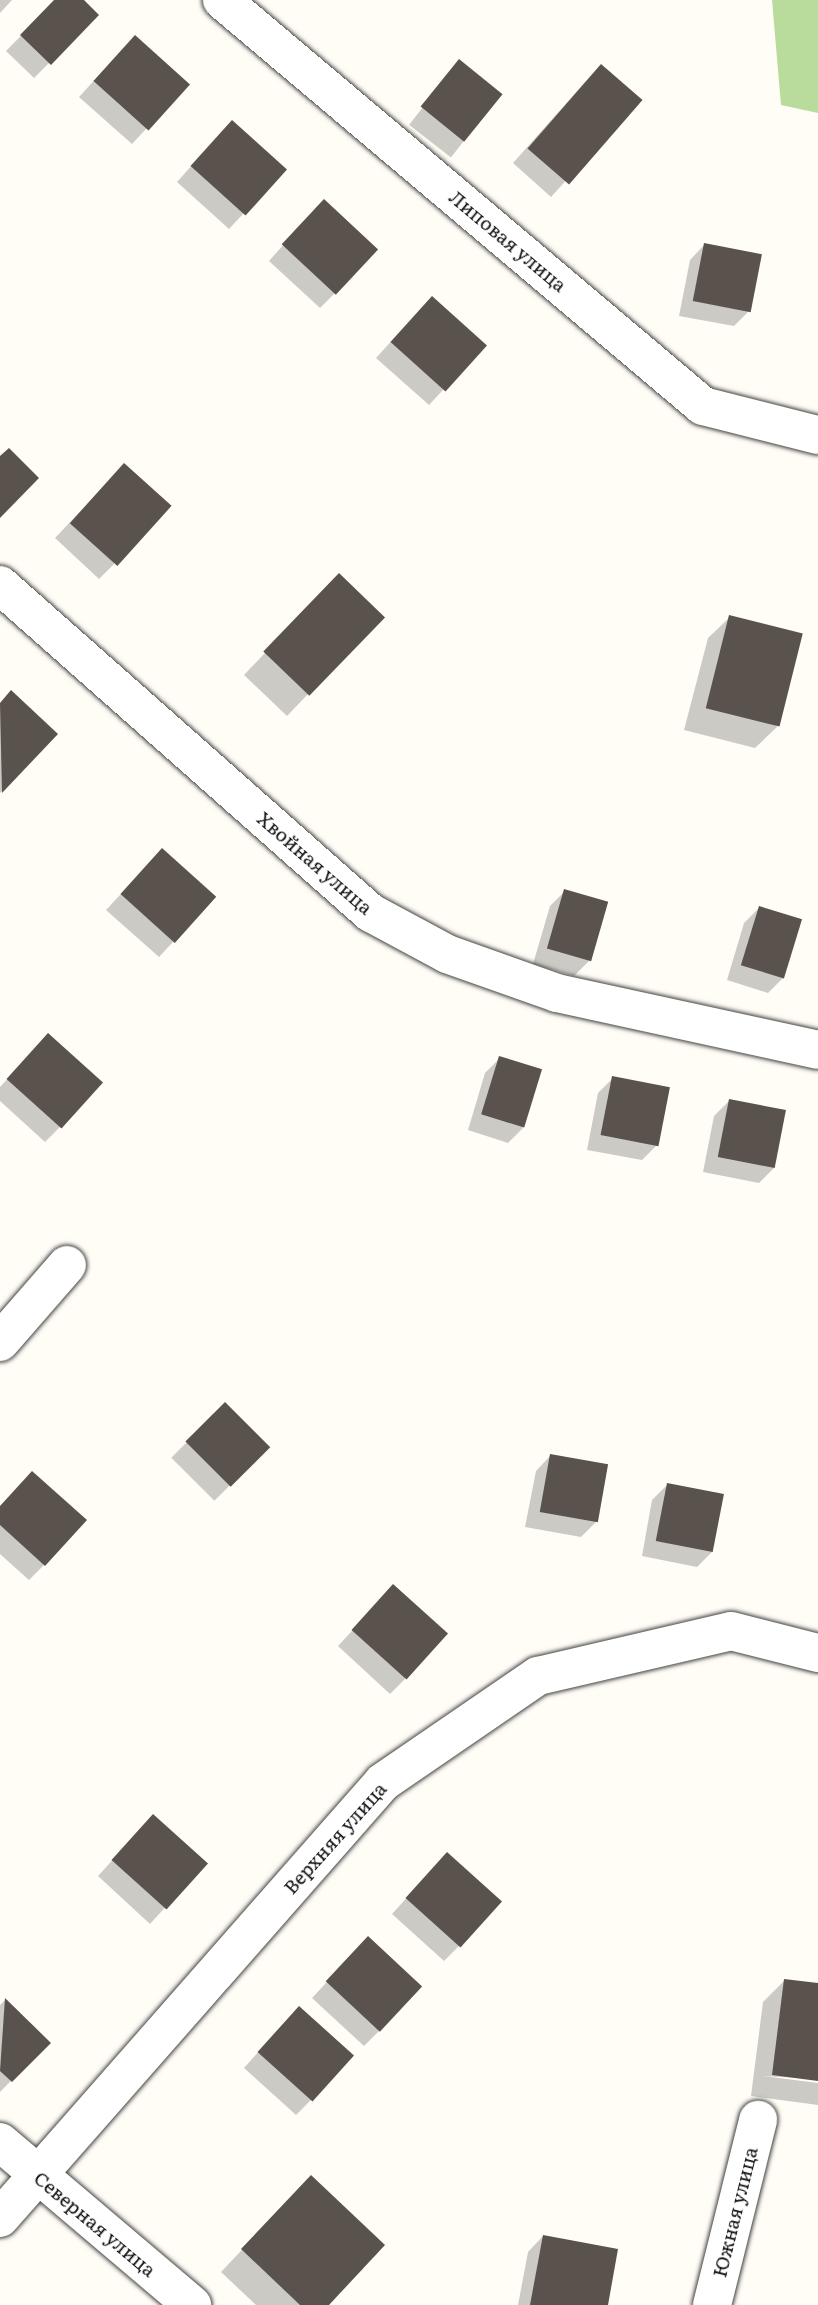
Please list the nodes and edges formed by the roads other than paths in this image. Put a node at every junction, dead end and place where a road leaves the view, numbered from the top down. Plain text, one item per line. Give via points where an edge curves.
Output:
1 (222, 0) edge
2 (818, 435) edge
3 (0, 585) edge
4 (818, 1050) edge
5 (67, 1265) dead end
6 (0, 1342) edge
7 (818, 1653) edge
8 (758, 2119) dead end
9 (0, 2142) edge
10 (38, 2176) junction
11 (0, 2218) edge
12 (192, 2305) edge
13 (712, 2305) edge

1 - 2 street, Липовая улица via 703,406
3 - 4 street, Хвойная улица via 371,914 447,954 557,993
5 - 6 street
7 - 10 street, Верхняя улица via 731,1631 538,1676 383,1782
8 - 13 street, Южная улица
9 - 10 street, Северная улица
10 - 11 street, Верхняя улица
10 - 12 street, Северная улица

